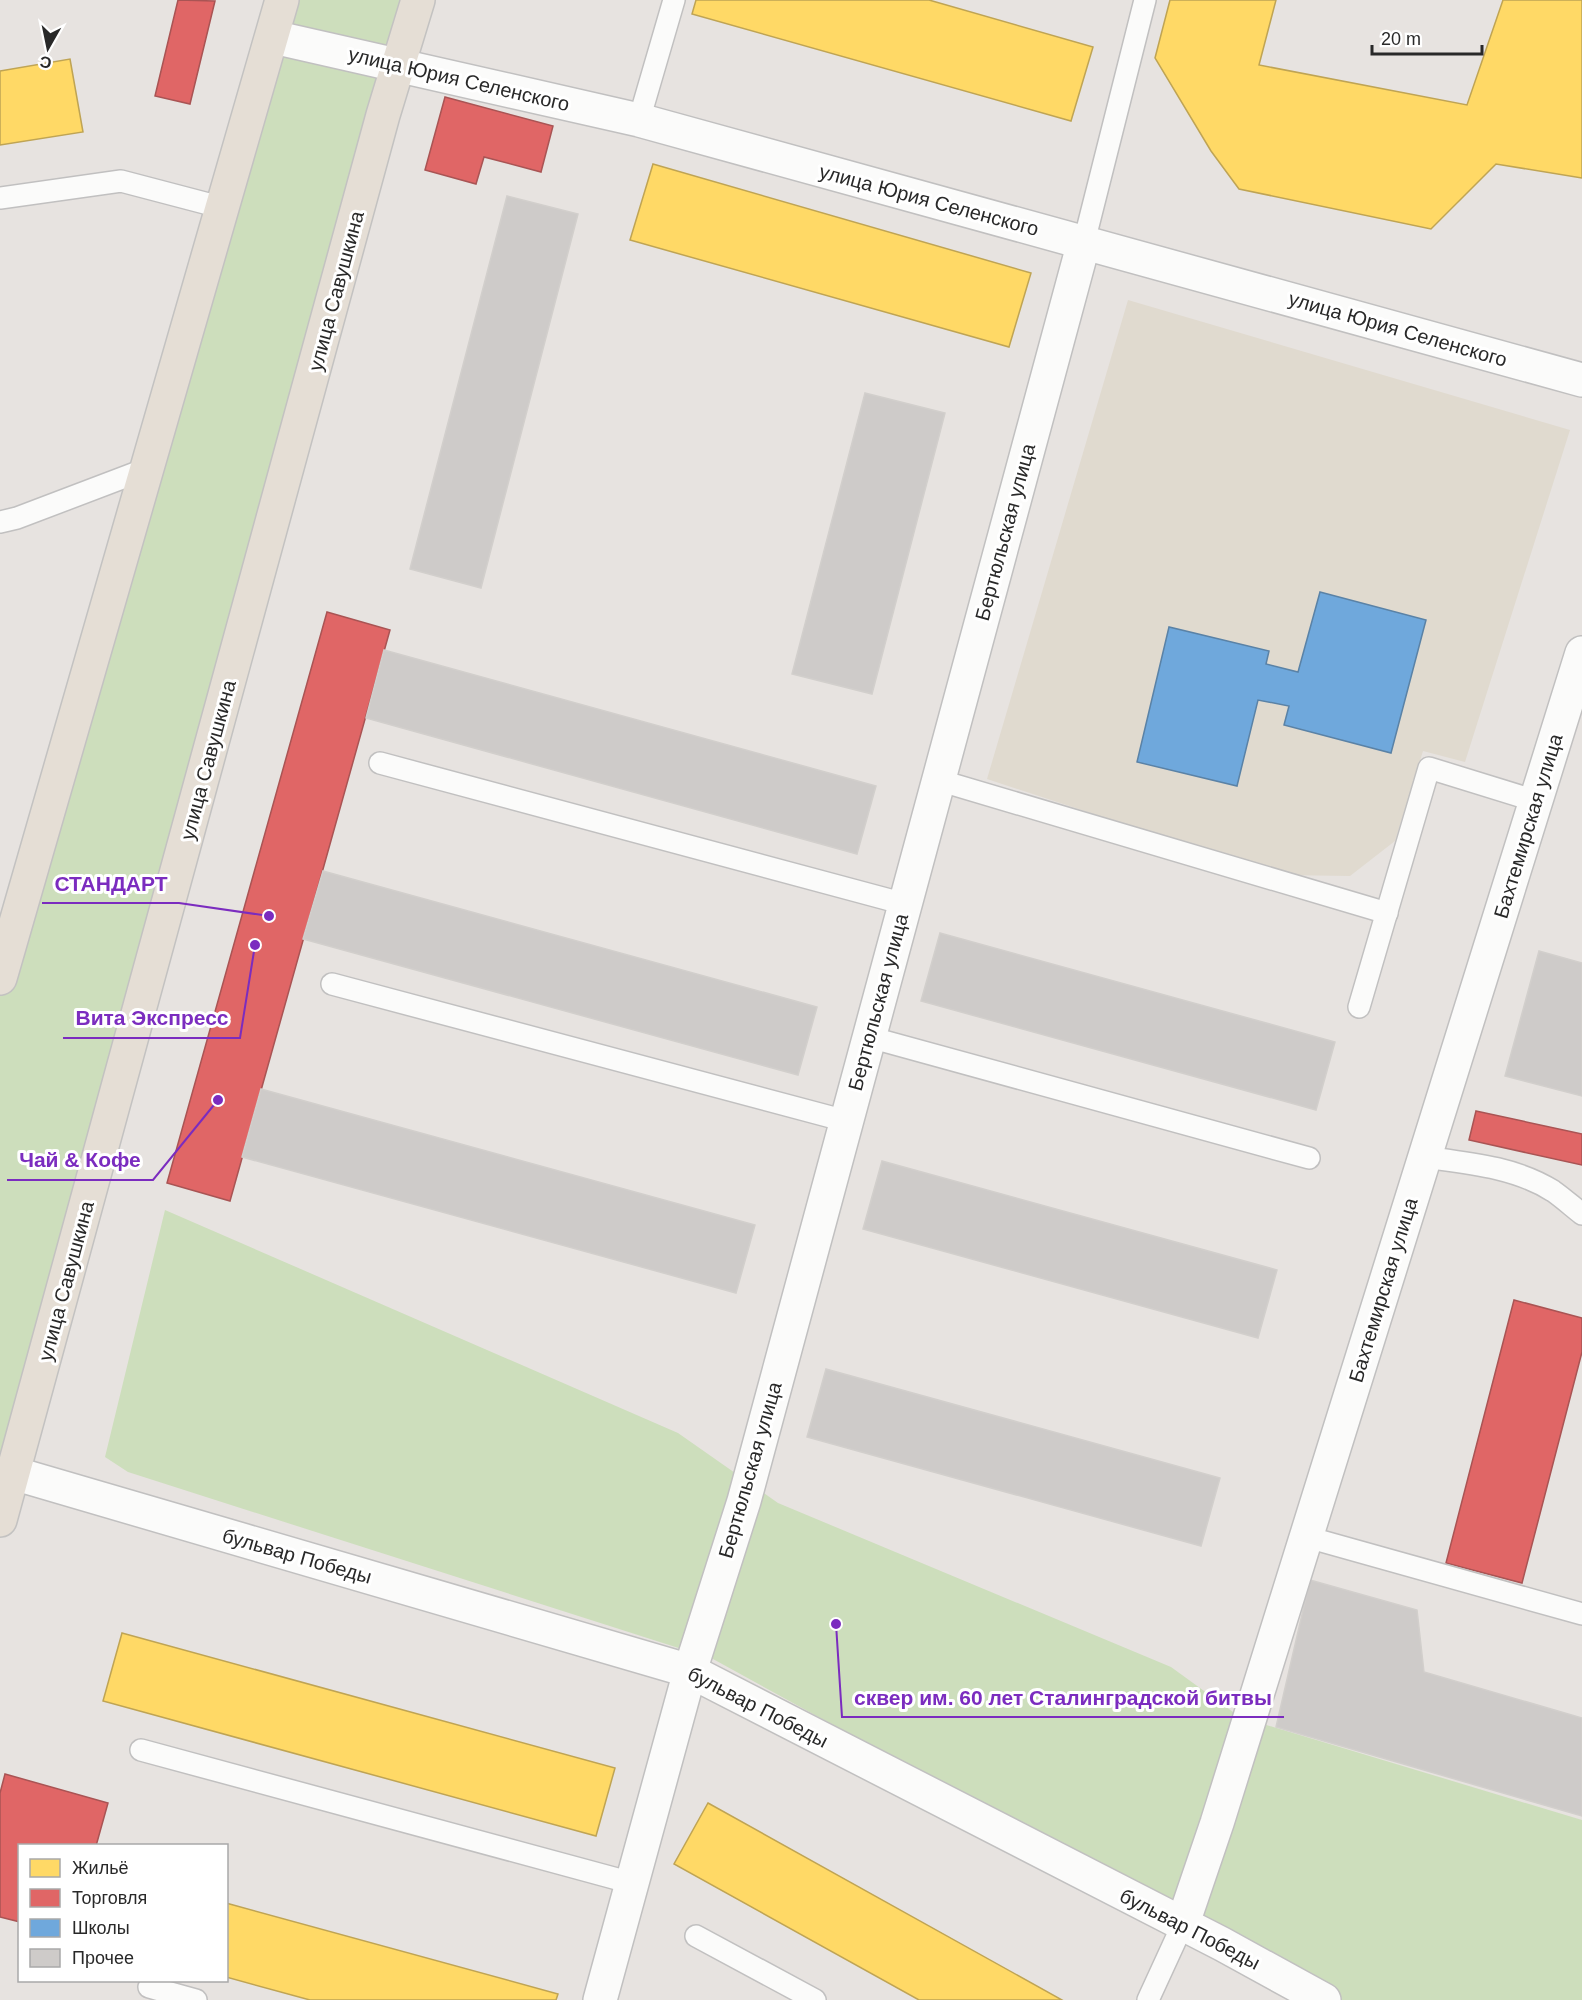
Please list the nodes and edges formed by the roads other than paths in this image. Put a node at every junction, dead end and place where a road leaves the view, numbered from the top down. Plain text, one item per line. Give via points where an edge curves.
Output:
1 (282, 0) edge
2 (418, 0) edge
3 (675, 0) edge
4 (1145, 0) edge
5 (273, 37) junction
6 (400, 65) junction
7 (639, 120) junction
8 (0, 198) edge
9 (220, 207) junction
10 (1084, 242) junction
11 (1582, 380) edge
12 (146, 469) junction
13 (0, 522) edge
14 (1582, 653) edge
15 (380, 764) dead end
16 (938, 780) junction
17 (1536, 801) junction
18 (905, 904) junction
19 (1387, 913) junction
20 (0, 978) edge
21 (332, 984) dead end
22 (1359, 1007) dead end
23 (869, 1037) junction
24 (846, 1121) junction
25 (1424, 1157) junction
26 (1309, 1158) dead end
27 (1582, 1214) edge
28 (13, 1473) junction
29 (0, 1520) edge
30 (1307, 1537) junction
31 (1582, 1614) edge
32 (690, 1671) junction
33 (141, 1750) dead end
34 (632, 1883) junction
35 (1182, 1926) junction
36 (696, 1936) dead end
37 (149, 1987) dead end
38 (196, 2000) edge
39 (600, 2000) edge
40 (814, 2000) edge
41 (1148, 2000) edge
42 (1324, 2000) edge

1 - 5 highway
2 - 6 highway, улица Савушкина
3 - 7 lane
4 - 10 lane, Бертюльская улица
5 - 6 street, улица Юрия Селенского
5 - 9 highway
6 - 7 street, улица Юрия Селенского
6 - 28 highway, улица Савушкина
7 - 10 street, улица Юрия Селенского
8 - 9 lane via 120,181
9 - 12 highway
10 - 11 street, улица Юрия Селенского
10 - 16 street, Бертюльская улица
12 - 13 lane
12 - 20 highway
14 - 17 street, Бахтемирская улица
15 - 18 lane
16 - 18 street, Бертюльская улица
16 - 19 lane
17 - 19 lane via 1429,768
17 - 25 street, Бахтемирская улица
18 - 23 street, Бертюльская улица
19 - 22 lane
21 - 24 lane
23 - 24 street, Бертюльская улица
23 - 26 lane
24 - 32 street, Бертюльская улица via 744,1501
25 - 27 lane via 1518,1174 1553,1191
25 - 30 street, Бахтемирская улица
28 - 29 highway, улица Савушкина
28 - 32 street, бульвар Победы
30 - 31 lane
30 - 35 street, Бахтемирская улица
32 - 34 street, Бертюльская улица
32 - 35 street, бульвар Победы
33 - 34 lane
34 - 39 street, Бертюльская улица
35 - 41 lane
35 - 42 street, бульвар Победы
36 - 40 lane
37 - 38 lane

